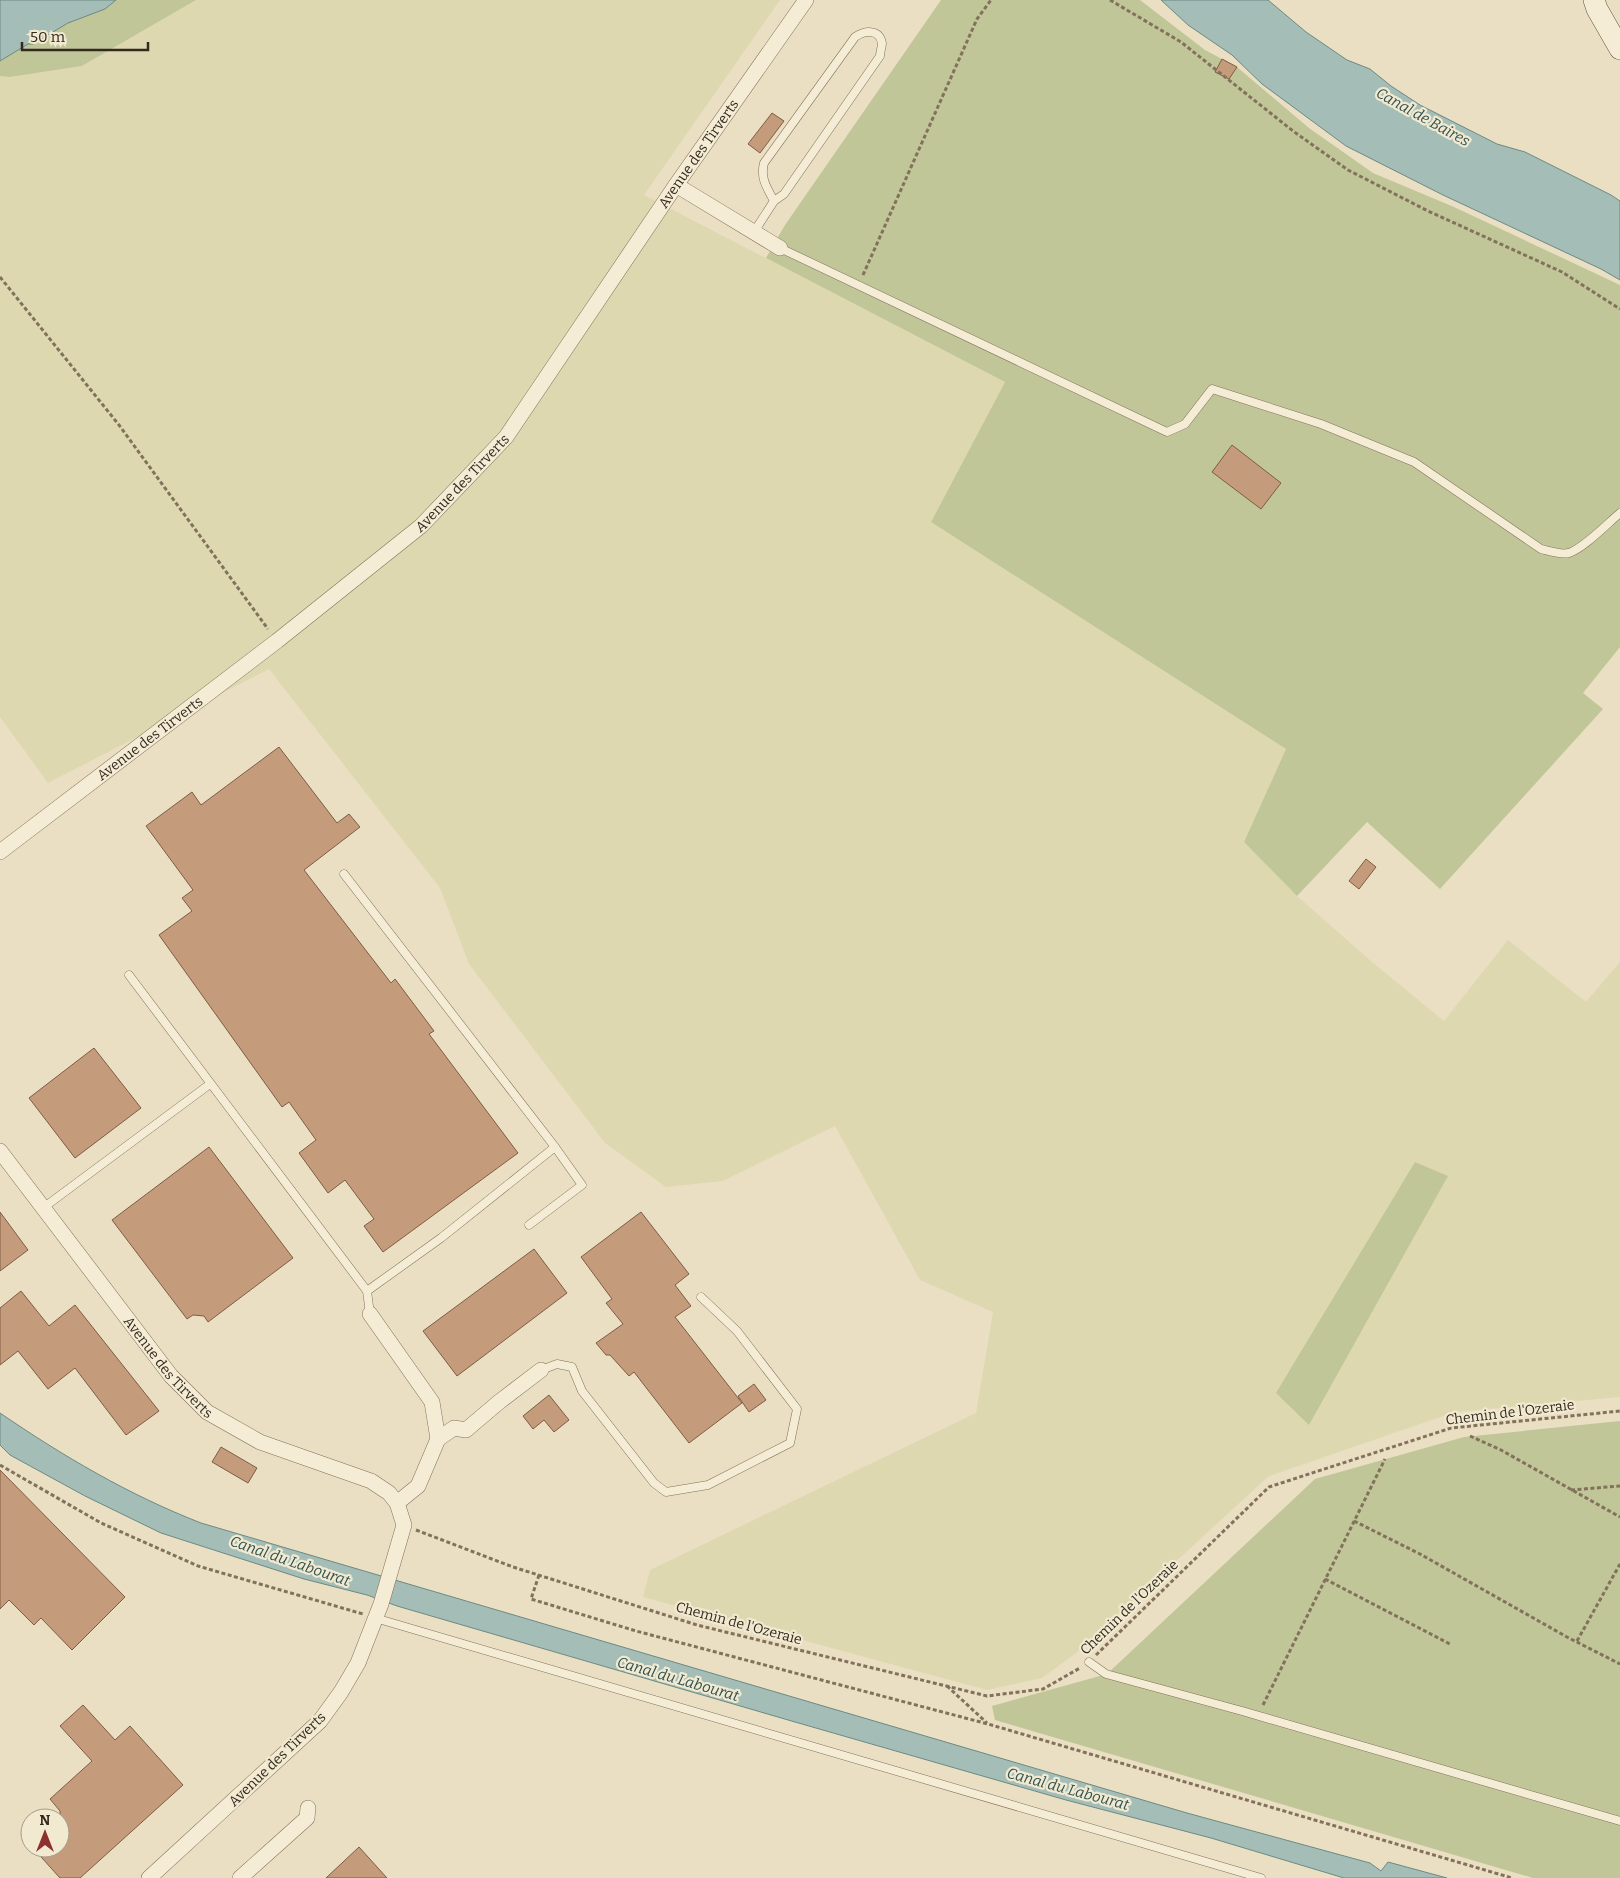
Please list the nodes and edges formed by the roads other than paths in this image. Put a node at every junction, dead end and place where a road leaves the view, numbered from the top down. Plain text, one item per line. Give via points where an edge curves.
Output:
1 (806, 0) edge
2 (1594, 0) edge
3 (1620, 49) edge
4 (676, 185) junction
5 (774, 201) junction
6 (754, 232) junction
7 (780, 248) joint
8 (1620, 513) edge
9 (0, 852) edge
10 (344, 874) dead end
11 (128, 975) dead end
12 (210, 1084) junction
13 (555, 1147) junction
14 (0, 1151) edge
15 (43, 1208) junction
16 (529, 1225) dead end
17 (368, 1291) junction
18 (701, 1296) dead end
19 (370, 1314) joint
20 (542, 1370) joint
21 (438, 1439) junction
22 (397, 1503) junction
23 (375, 1618) junction
24 (1089, 1662) road end
25 (308, 1808) dead end
26 (1620, 1821) edge
27 (149, 1878) edge
28 (240, 1878) edge
29 (1260, 1878) edge

1 - 4 street, Avenue des Tirverts
2 - 3 main road
4 - 6 street
4 - 9 street, Avenue des Tirverts via 506,437 421,526 277,641
5 - 5 lane via 761,173 764,163 855,37 869,31 878,36 882,44 880,56 784,194
5 - 6 lane
6 - 7 street
7 - 8 lane via 1167,432 1185,424 1212,389 1321,424 1414,462 1541,549 1554,553 1568,553
10 - 13 lane
11 - 12 lane
12 - 15 lane
12 - 17 lane
13 - 16 lane via 582,1185
13 - 17 lane via 441,1238
14 - 15 street, Avenue des Tirverts
15 - 22 street, Avenue des Tirverts via 171,1376 207,1412 260,1442 371,1482 389,1493
17 - 19 lane
18 - 20 lane via 736,1332 797,1408 790,1443 708,1484 666,1492 654,1483 582,1391 572,1367 557,1364
19 - 21 street via 432,1402
20 - 21 street via 466,1430 454,1428
21 - 22 street via 418,1486
22 - 23 street, Avenue des Tirverts via 404,1525
23 - 27 street, Avenue des Tirverts via 358,1663 320,1721
23 - 29 lane
24 - 26 lane via 1106,1674
25 - 28 street via 307,1818

